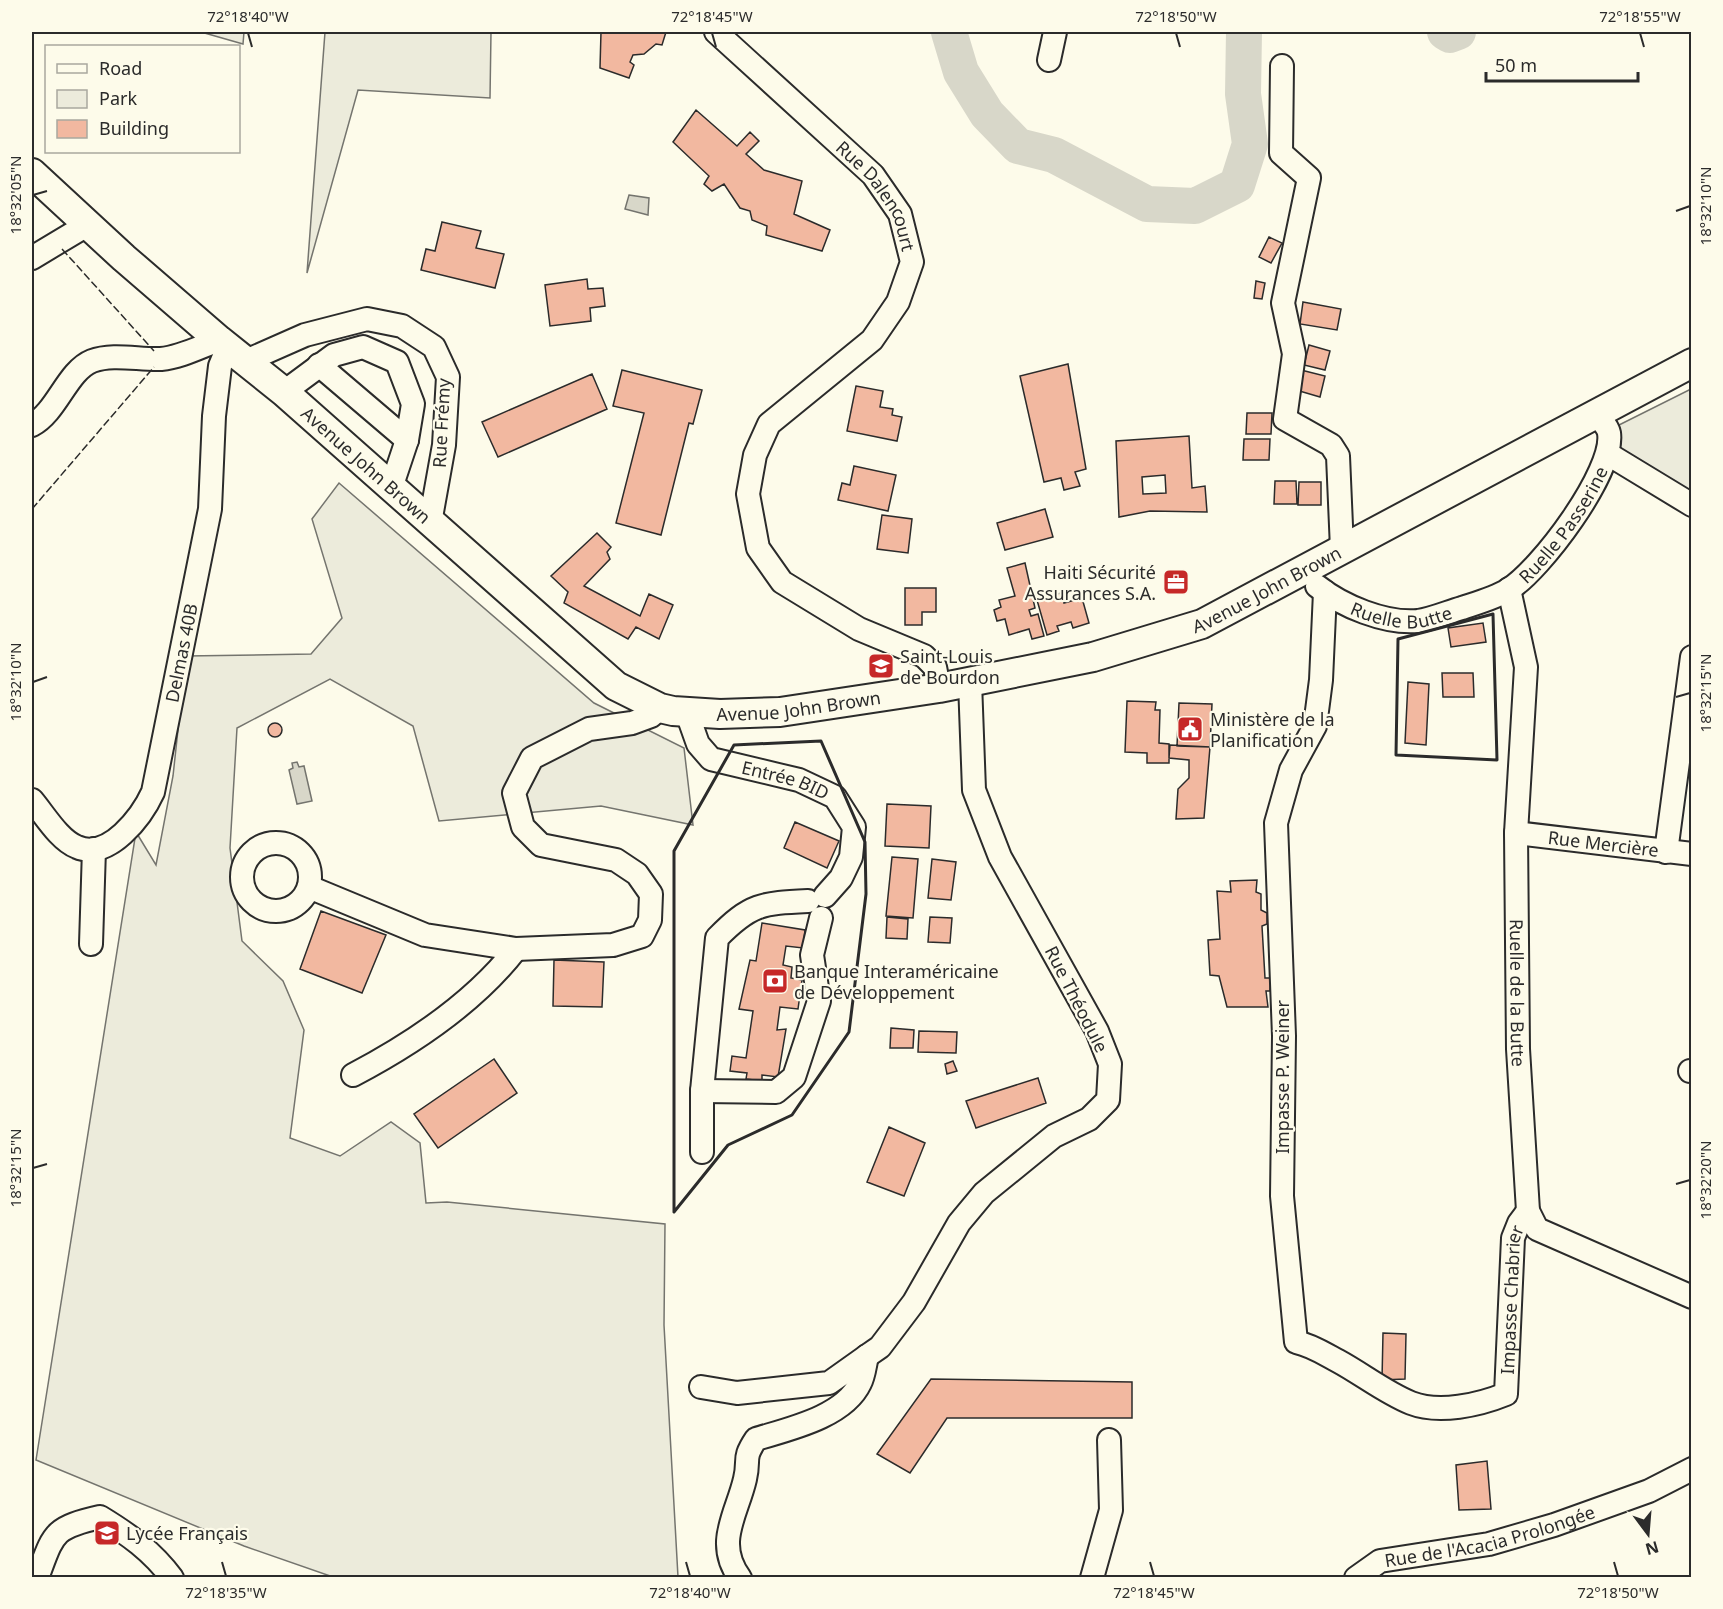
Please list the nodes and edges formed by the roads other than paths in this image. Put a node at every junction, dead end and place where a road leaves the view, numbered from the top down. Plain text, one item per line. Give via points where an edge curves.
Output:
1 (716, 32) edge
2 (1055, 32) edge
3 (1049, 60) dead end
4 (1282, 66) dead end
5 (32, 173) edge
6 (87, 225) junction
7 (32, 258) edge
8 (231, 349) junction
9 (1692, 363) edge
10 (319, 365) junction
11 (284, 392) junction
12 (1597, 414) junction
13 (32, 425) edge
14 (407, 440) junction
15 (1608, 454) junction
16 (392, 488) junction
17 (1692, 505) edge
18 (430, 523) junction
19 (1342, 549) junction
20 (1301, 570) junction
21 (1509, 589) junction
22 (1325, 592) junction
23 (1692, 657) edge
24 (970, 682) junction
25 (939, 688) junction
26 (673, 711) junction
27 (32, 800) edge
28 (1516, 833) junction
29 (94, 849) junction
30 (1666, 852) junction
31 (1692, 854) edge
32 (309, 887) dead end
33 (818, 905) junction
34 (91, 944) dead end
35 (516, 950) junction
36 (353, 1075) dead end
37 (702, 1091) junction
38 (702, 1152) dead end
39 (1528, 1211) junction
40 (1692, 1297) edge
41 (867, 1356) junction
42 (701, 1387) dead end
43 (1506, 1394) joint
44 (1109, 1440) dead end
45 (1692, 1469) edge
46 (37, 1578) edge
47 (172, 1578) edge
48 (740, 1578) edge
49 (1092, 1578) edge
50 (1356, 1578) edge

1 - 25 street, Rue Dalencourt via 873,176 900,214 912,262 898,302 872,340 769,424 755,455 748,494 758,548 782,582 859,629 924,656 935,667
2 - 3 street
4 - 19 street via 1281,153 1310,178 1284,303 1294,354 1285,418 1331,445 1338,456
5 - 6 main road, Avenue John Brown
6 - 7 street
6 - 8 main road, Avenue John Brown
8 - 11 main road, Avenue John Brown
8 - 13 street, Rue Frémy via 90,362
8 - 18 street, Rue Frémy via 367,319 402,326 434,347 448,377 444,445
8 - 29 street, Delmas 40B via 220,366 210,509 153,792 145,811 126,832
9 - 12 main road, Avenue John Brown
10 - 11 street
10 - 14 street
10 - 14 street via 334,355 363,347 397,362 413,404
11 - 16 main road, Avenue John Brown
12 - 15 street via 1609,431
12 - 19 main road, Avenue John Brown
14 - 16 street
15 - 17 street
15 - 21 street, Ruelle Passerine via 1595,485 1563,531
16 - 18 main road, Avenue John Brown
18 - 26 main road, Avenue John Brown via 615,686
19 - 20 main road, Avenue John Brown
20 - 22 street, Ruelle Butte
20 - 24 main road, Avenue John Brown via 1202,624 1093,657
21 - 22 street, Ruelle Butte via 1418,621 1350,608
21 - 28 street, Ruelle de la Butte via 1526,667
22 - 43 street, Impasse P. Weiner via 1315,726 1291,770 1276,823 1284,1036 1282,1197 1296,1342 1410,1402 1429,1407 1487,1401
23 - 30 street
24 - 25 main road, Avenue John Brown
24 - 41 street, Rue Théodule via 974,790 1000,856 1097,1031 1110,1064 1108,1100 1089,1119 1054,1136 984,1193 959,1223 914,1302 880,1347
25 - 26 main road, Avenue John Brown via 780,712
26 - 33 street, Entrée BID via 711,759 799,780 835,797 854,827 851,857
26 - 35 street via 632,723 589,729 532,758 514,793 523,827 541,845 616,860 637,874 651,894 651,920 642,936 613,945
27 - 29 street via 64,838 77,848
28 - 30 street, Rue Mercière
28 - 39 street, Ruelle de la Butte via 1518,1049
29 - 34 street
30 - 31 street, Rue Mercière
32 - 35 street via 425,935
33 - 37 street via 755,906 717,938
33 - 37 street via 812,955 819,1001 794,1077 776,1092
35 - 36 street via 472,996 391,1055
37 - 38 street
39 - 40 street via 1537,1228
39 - 43 street, Impasse Chabrier via 1513,1238
41 - 42 street, Rue Théodule via 829,1383 737,1393
41 - 48 street via 860,1384 836,1409 804,1425 756,1439 746,1454 746,1477 727,1545 731,1565
44 - 49 street via 1111,1510
45 - 50 street, Rue de l'Acacia Prolongée via 1649,1491 1554,1525 1489,1545 1380,1561
46 - 47 street via 52,1537 69,1524 100,1517 157,1558

